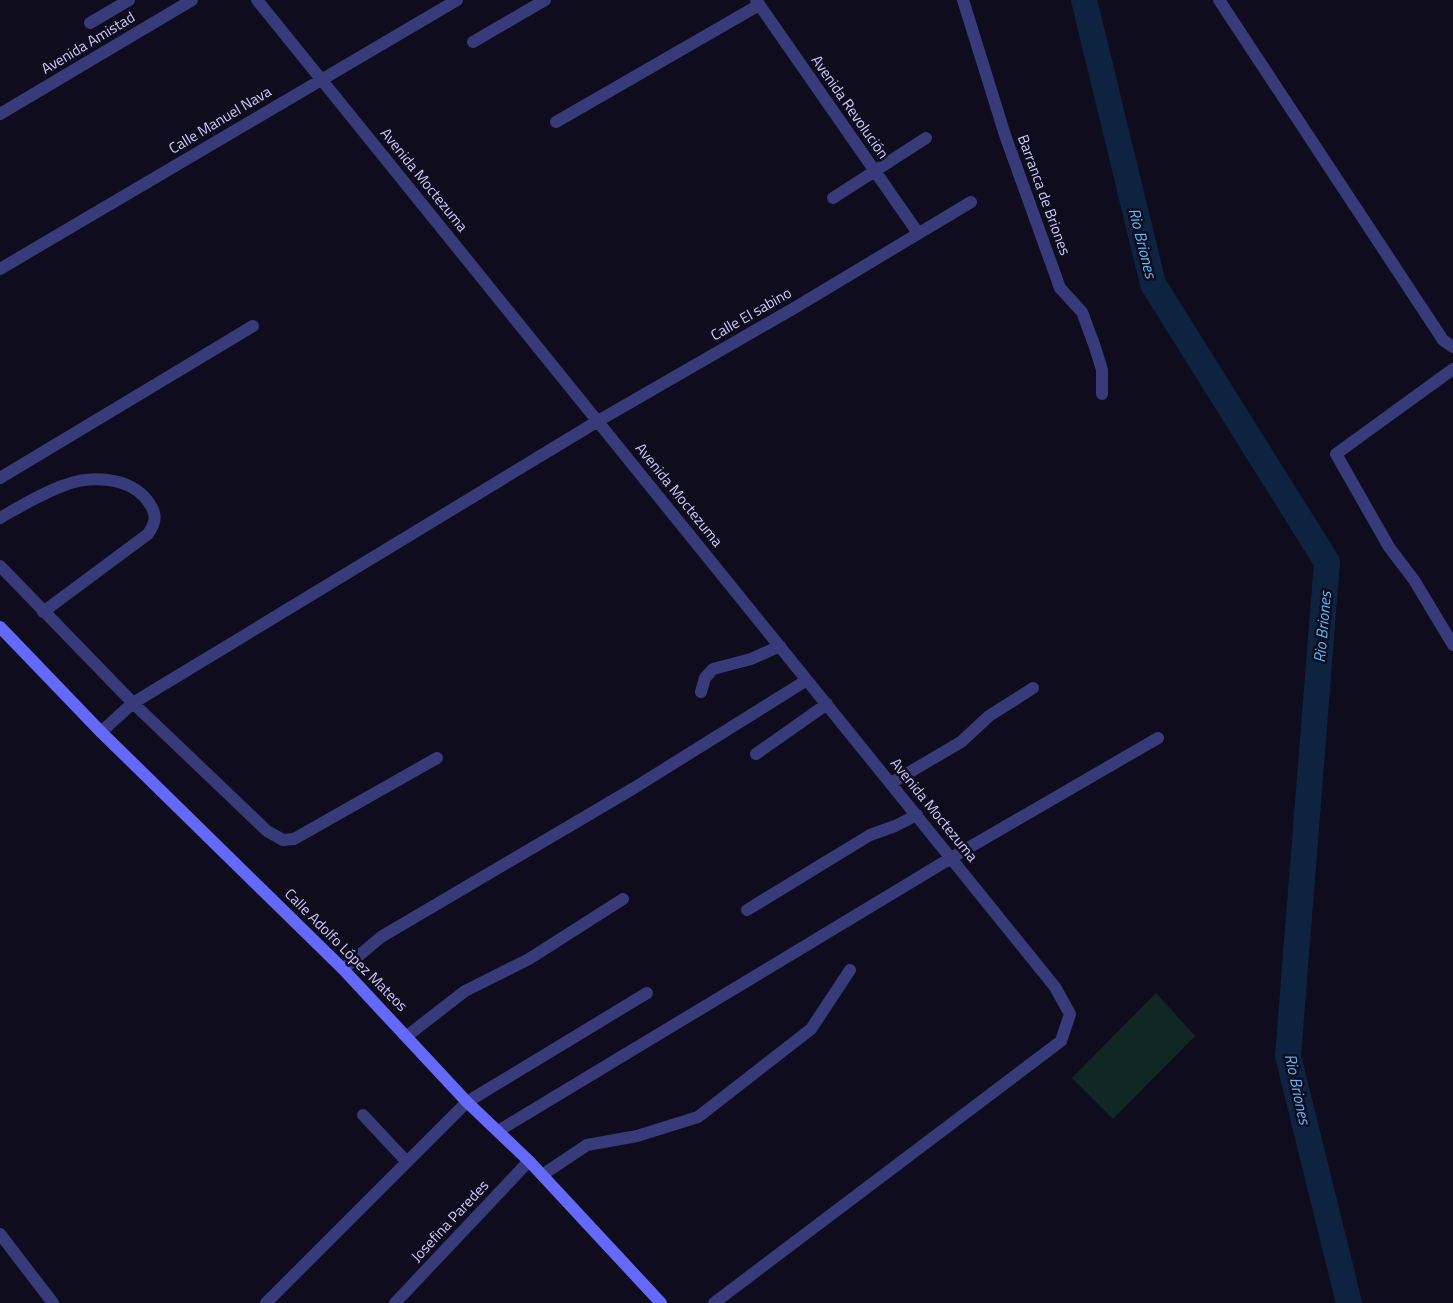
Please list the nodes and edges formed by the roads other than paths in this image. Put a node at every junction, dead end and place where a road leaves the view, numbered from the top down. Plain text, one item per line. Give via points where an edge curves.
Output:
1 (129, 0) edge
2 (192, 0) edge
3 (258, 0) edge
4 (457, 0) edge
5 (545, 0) edge
6 (963, 0) edge
7 (1219, 0) edge
8 (758, 3) edge
9 (90, 23) dead end
10 (473, 42) dead end
11 (321, 78) junction
12 (0, 114) edge
13 (556, 122) dead end
14 (926, 138) dead end
15 (875, 171) junction
16 (833, 198) dead end
17 (971, 202) dead end
18 (918, 233) junction
19 (0, 269) edge
20 (253, 326) dead end
21 (1453, 348) edge
22 (1453, 369) edge
23 (1102, 394) dead end
24 (598, 421) junction
25 (0, 478) edge
26 (0, 518) edge
27 (0, 566) edge
28 (43, 612) junction
29 (0, 627) edge
30 (1453, 645) edge
31 (780, 646) junction
32 (807, 680) junction
33 (1033, 688) dead end
34 (701, 692) dead end
35 (132, 703) junction
36 (827, 704) junction
37 (101, 732) junction
38 (1158, 738) dead end
39 (756, 754) dead end
40 (437, 758) dead end
41 (891, 783) junction
42 (917, 815) junction
43 (951, 858) junction
44 (623, 900) dead end
45 (747, 910) dead end
46 (343, 968) junction
47 (850, 970) dead end
48 (647, 993) dead end
49 (407, 1036) junction
50 (467, 1102) junction
51 (363, 1115) dead end
52 (498, 1131) junction
53 (529, 1161) junction
54 (407, 1162) junction
55 (542, 1175) junction
56 (0, 1234) edge
57 (54, 1303) edge
58 (266, 1303) edge
59 (395, 1303) edge
60 (661, 1303) edge
61 (714, 1303) edge

1 - 9 street
2 - 12 street, Avenida Amistad
3 - 11 street, Avenida Moctezuma
4 - 11 street, Calle Manuel Nava
5 - 10 street
6 - 23 street, Barranca de Briones via 1005,135 1060,288 1082,312 1095,346 1102,370
7 - 21 street via 1443,340
8 - 13 street
8 - 15 street, Avenida Revolución
11 - 19 street, Calle Manuel Nava
11 - 24 street, Avenida Moctezuma
14 - 15 street
15 - 16 street
15 - 18 street, Avenida Revolución
17 - 18 street, Calle El sabino
18 - 24 street, Calle El sabino
20 - 25 street
22 - 30 street via 1336,454 1389,547 1414,580
24 - 31 street, Avenida Moctezuma
24 - 35 street, Calle El sabino
26 - 28 street via 66,484 92,479 119,482 136,489 155,514 155,524 148,534
27 - 28 street
28 - 35 street
29 - 37 main road, Calle Adolfo López Mateos
31 - 32 street, Avenida Moctezuma
31 - 34 street via 751,659 714,669 705,678
32 - 36 street, Avenida Moctezuma
32 - 46 street via 634,788 381,937
33 - 41 street via 990,716 961,742
35 - 37 street, Calle El sabino
35 - 40 street via 267,831 283,840 294,839
36 - 39 street
36 - 41 street, Avenida Moctezuma
37 - 46 main road, Calle Adolfo López Mateos
38 - 43 street
41 - 42 street, Avenida Moctezuma
42 - 43 street, Avenida Moctezuma
42 - 45 street via 870,835
43 - 52 street
43 - 61 street, Avenida Moctezuma via 1055,986 1070,1014 1061,1041
44 - 49 street via 529,959 465,991
46 - 49 main road, Calle Adolfo López Mateos
47 - 55 street via 811,1028 698,1117 638,1136 587,1145
48 - 50 street
49 - 50 main road, Calle Adolfo López Mateos
50 - 52 main road, Calle Adolfo López Mateos
50 - 54 street
51 - 54 street
52 - 53 main road, Calle Adolfo López Mateos
53 - 55 main road, Calle Adolfo López Mateos
53 - 59 street, Josefina Paredes
54 - 58 street
55 - 60 main road, Calle Adolfo López Mateos
56 - 57 street

